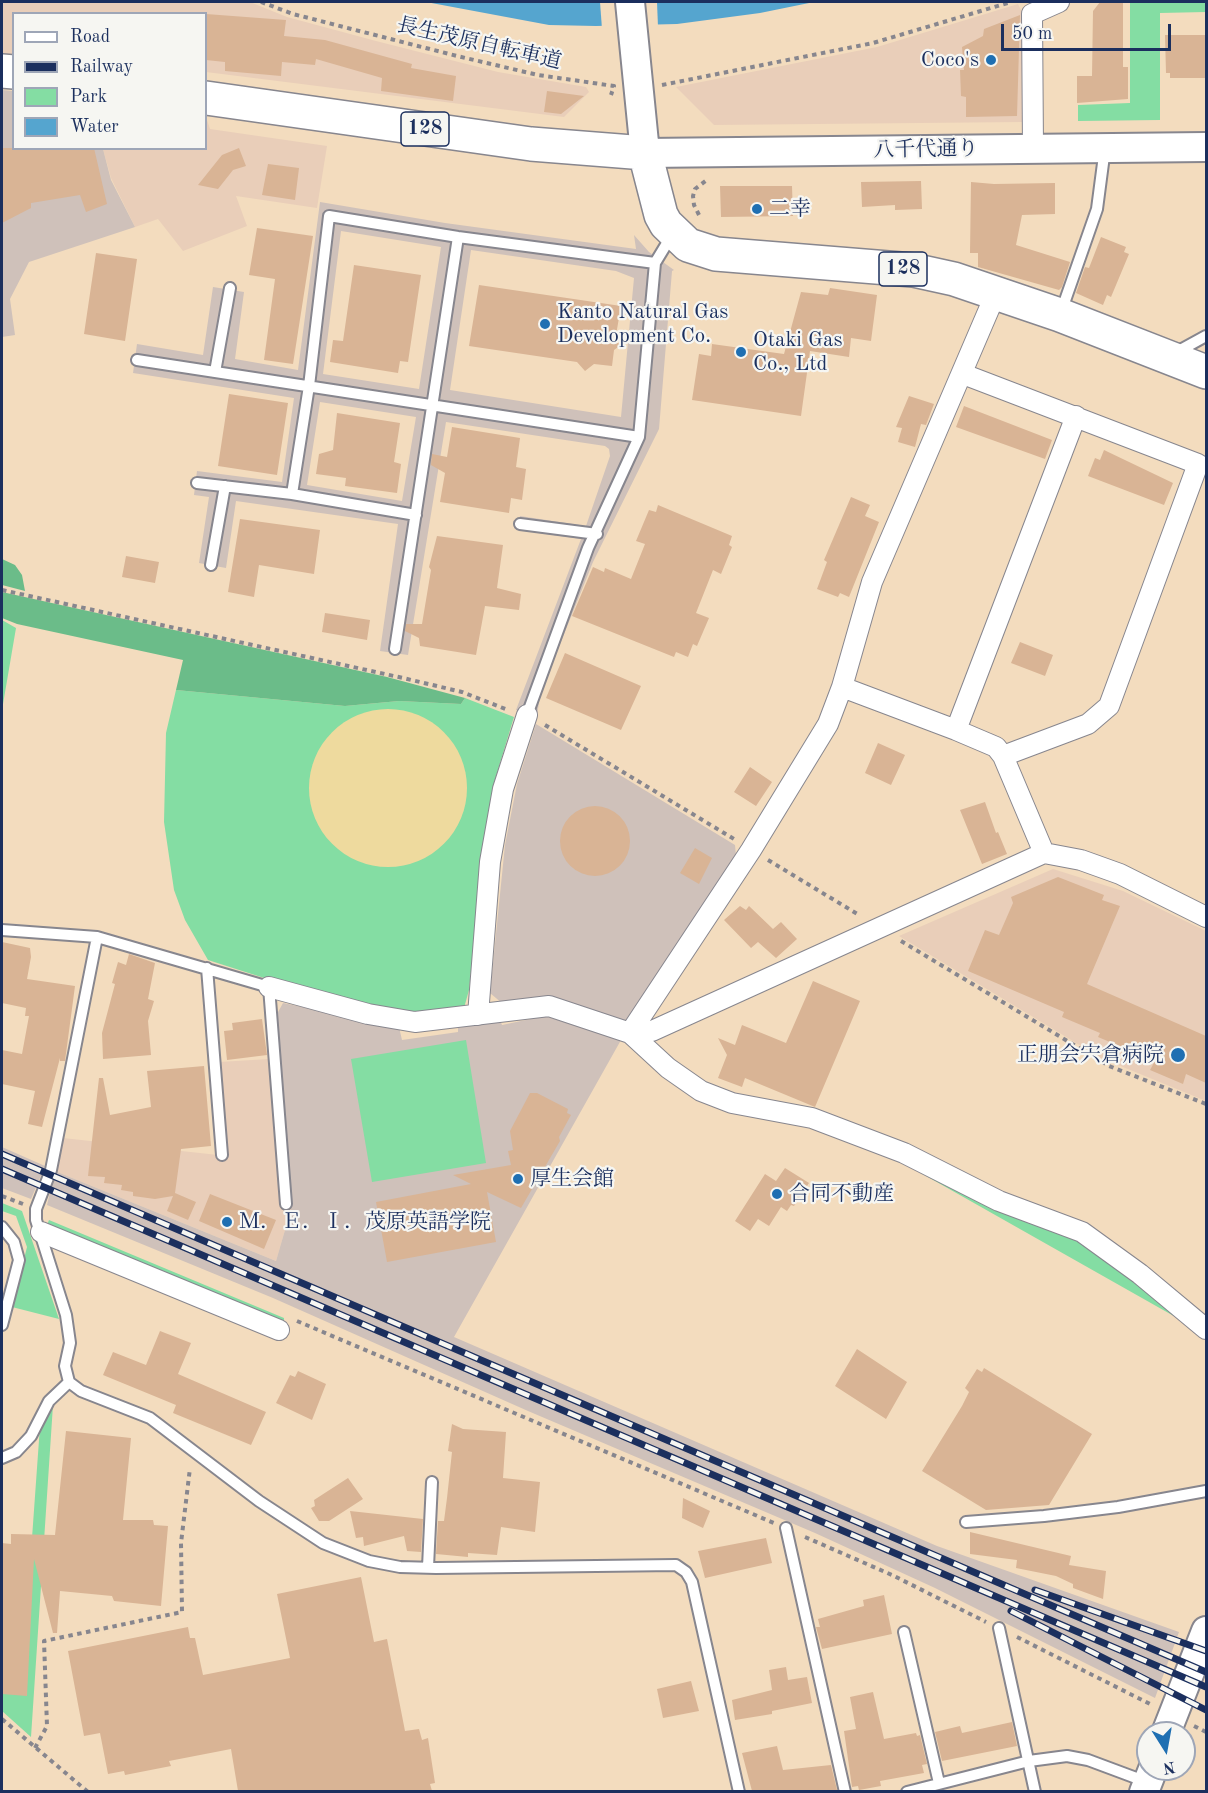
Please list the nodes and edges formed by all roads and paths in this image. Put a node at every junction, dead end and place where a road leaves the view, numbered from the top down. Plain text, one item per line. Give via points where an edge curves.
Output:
1 (261, 2) edge
2 (630, 2) edge
3 (1011, 2) edge
4 (1059, 2) edge
5 (610, 95) dead end
6 (662, 96) dead end
7 (207, 98) edge
8 (1206, 147) edge
9 (1033, 148) junction
10 (1105, 148) junction
11 (645, 153) junction
12 (716, 175) dead end
13 (693, 196) dead end
14 (673, 232) junction
15 (458, 237) junction
16 (655, 263) junction
17 (230, 288) dead end
18 (996, 292) junction
19 (1060, 315) junction
20 (1206, 336) edge
21 (1169, 357) junction
22 (137, 360) dead end
23 (215, 372) junction
24 (1206, 372) edge
25 (963, 374) junction
26 (309, 386) junction
27 (433, 405) junction
28 (1076, 416) junction
29 (639, 437) junction
30 (197, 483) dead end
31 (225, 486) junction
32 (292, 494) junction
33 (416, 515) junction
34 (520, 524) dead end
35 (597, 534) junction
36 (211, 565) dead end
37 (2, 590) edge
38 (395, 649) dead end
39 (842, 687) junction
40 (527, 715) junction
41 (956, 730) junction
42 (1003, 756) junction
43 (751, 850) junction
44 (1044, 853) junction
45 (1206, 917) edge
46 (878, 926) junction
47 (2, 930) edge
48 (97, 937) junction
49 (207, 968) junction
50 (269, 987) junction
51 (478, 1015) junction
52 (630, 1033) junction
53 (1206, 1104) edge
54 (222, 1155) dead end
55 (286, 1204) dead end
56 (2, 1227) edge
57 (41, 1232) junction
58 (285, 1324) joint
59 (2, 1325) edge
60 (1206, 1329) edge
61 (69, 1382) junction
62 (192, 1451) junction
63 (2, 1458) edge
64 (432, 1482) dead end
65 (1206, 1491) edge
66 (966, 1522) dead end
67 (786, 1528) junction
68 (428, 1568) junction
69 (999, 1628) junction
70 (1206, 1631) edge
71 (904, 1632) dead end
72 (2, 1719) edge
73 (1164, 1721) edge
74 (1170, 1721) edge
75 (35, 1748) junction
76 (1029, 1761) junction
77 (1136, 1777) edge
78 (939, 1783) junction
79 (88, 1791) edge
80 (739, 1791) edge
81 (845, 1791) edge
82 (907, 1791) edge
83 (1035, 1791) edge

1 - 5 path, 長生茂原自転車道 via 294,14 480,61 614,86
2 - 11 street
3 - 6 path via 873,43 660,85
4 - 9 street via 1032,14
7 - 11 highway, 128 via 531,144
8 - 10 street, 八千代通り
9 - 10 street, 八千代通り
9 - 11 street, 八千代通り
10 - 19 lane via 1097,208
11 - 14 highway, 128 via 657,205
12 - 13 path via 701,183
14 - 16 lane
14 - 18 highway, 128 via 688,245 716,254 913,270
15 - 16 lane
15 - 26 lane via 329,216
15 - 27 lane
16 - 29 lane
17 - 23 lane
18 - 19 highway, 128
18 - 25 street
19 - 21 highway, 128
20 - 21 lane
21 - 24 highway, 128
22 - 23 lane
23 - 26 lane
25 - 28 street
25 - 39 street via 872,582
26 - 27 lane
26 - 32 lane
27 - 29 lane
27 - 33 lane
28 - 41 street
28 - 42 street via 1198,464 1109,706 1088,724
29 - 35 lane
30 - 31 lane
31 - 32 lane
31 - 36 lane
32 - 33 lane
33 - 38 lane
34 - 35 lane
35 - 40 lane
37 - 40 path via 403,678
39 - 41 street
39 - 43 street via 828,724
40 - 43 path
40 - 51 street via 503,789 490,862
41 - 42 street via 996,747
42 - 44 street
43 - 46 path
43 - 52 street
44 - 45 street via 1082,860 1120,874
44 - 46 street
46 - 52 street via 652,1031
46 - 53 path via 1109,1066
47 - 48 lane
48 - 49 lane
48 - 57 lane via 51,1170 36,1209
49 - 50 lane
49 - 54 lane
50 - 51 street via 368,1014 415,1022
50 - 55 lane
51 - 52 street via 549,1006
52 - 60 street via 668,1068 701,1091 732,1103 812,1118 904,1153 999,1201 1082,1232
56 - 59 lane via 14,1242 19,1260
57 - 58 street
57 - 61 lane via 66,1315 70,1343 65,1366
58 - 67 path
61 - 62 lane via 81,1391 150,1418
61 - 63 lane via 49,1401 31,1436 16,1452
62 - 68 lane via 259,1502 323,1543 369,1561
62 - 75 path via 181,1543 182,1612 44,1641 47,1726
64 - 68 lane
65 - 66 lane via 1107,1508
67 - 69 path
67 - 81 lane
68 - 80 lane via 676,1565 686,1572 692,1582
69 - 73 path
69 - 76 lane
70 - 74 street
71 - 78 lane
72 - 75 path
75 - 79 path
76 - 77 lane via 1067,1756
76 - 78 lane
76 - 83 lane
78 - 82 lane

